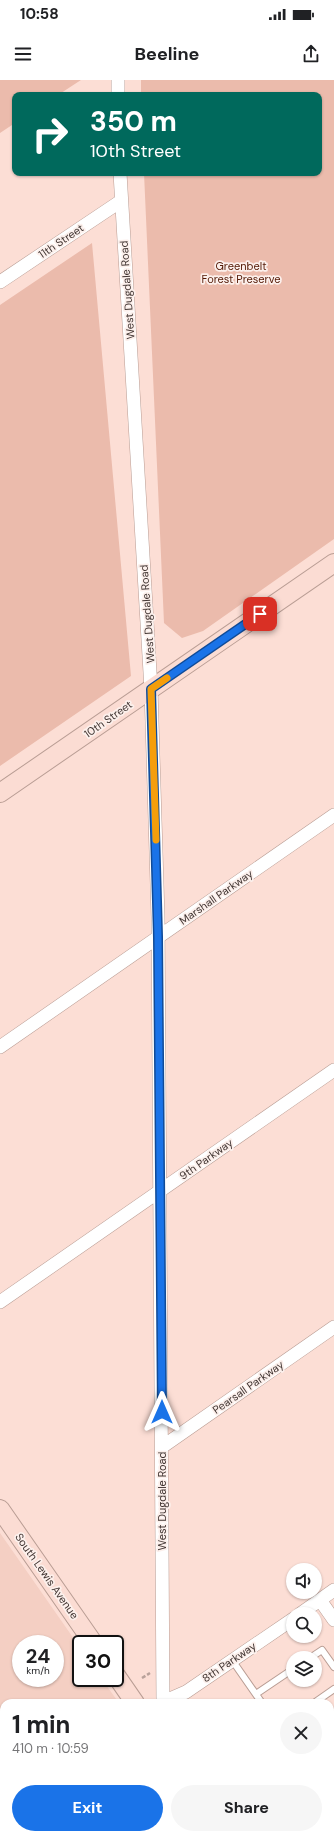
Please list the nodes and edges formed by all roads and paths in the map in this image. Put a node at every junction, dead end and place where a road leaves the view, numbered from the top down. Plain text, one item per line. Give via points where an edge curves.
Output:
1 (118, 80) edge
2 (118, 92) edge
3 (120, 176) edge
4 (121, 201) junction
5 (0, 282) edge
6 (334, 563) edge
7 (151, 689) junction
8 (0, 793) edge
9 (334, 815) edge
10 (158, 937) junction
11 (0, 1047) edge
12 (334, 1070) edge
13 (160, 1190) junction
14 (0, 1302) edge
15 (334, 1327) edge
16 (162, 1447) junction
17 (0, 1509) edge
18 (334, 1590) edge
19 (320, 1600) junction
20 (310, 1607) edge
21 (334, 1620) edge
22 (286, 1624) edge
23 (88, 1635) edge
24 (320, 1651) edge
25 (232, 1660) junction
26 (334, 1667) edge
27 (286, 1674) edge
28 (124, 1687) edge
29 (334, 1689) edge
30 (256, 1694) junction
31 (132, 1699) edge
32 (163, 1699) edge
33 (170, 1699) edge
34 (259, 1699) edge
35 (320, 1699) edge

1 - 2 street
3 - 4 street, West Dugdale Road
4 - 5 street, 11th Street
4 - 7 street, West Dugdale Road
6 - 7 street, 10th Street
7 - 8 street, 10th Street
7 - 10 street, West Dugdale Road
9 - 10 street, Marshall Parkway
10 - 11 street, Marshall Parkway
10 - 13 street, West Dugdale Road
12 - 13 street, 9th Parkway
13 - 14 street, 9th Parkway
13 - 16 street, West Dugdale Road
15 - 16 street, Pearsall Parkway
16 - 32 street, West Dugdale Road
17 - 23 street, South Lewis Avenue
18 - 19 street
19 - 20 street
19 - 21 street
22 - 25 street, 8th Parkway
24 - 26 lane
25 - 30 lane
25 - 33 street, 8th Parkway via 186,1692
27 - 30 lane
28 - 31 street
29 - 35 lane
30 - 34 lane

